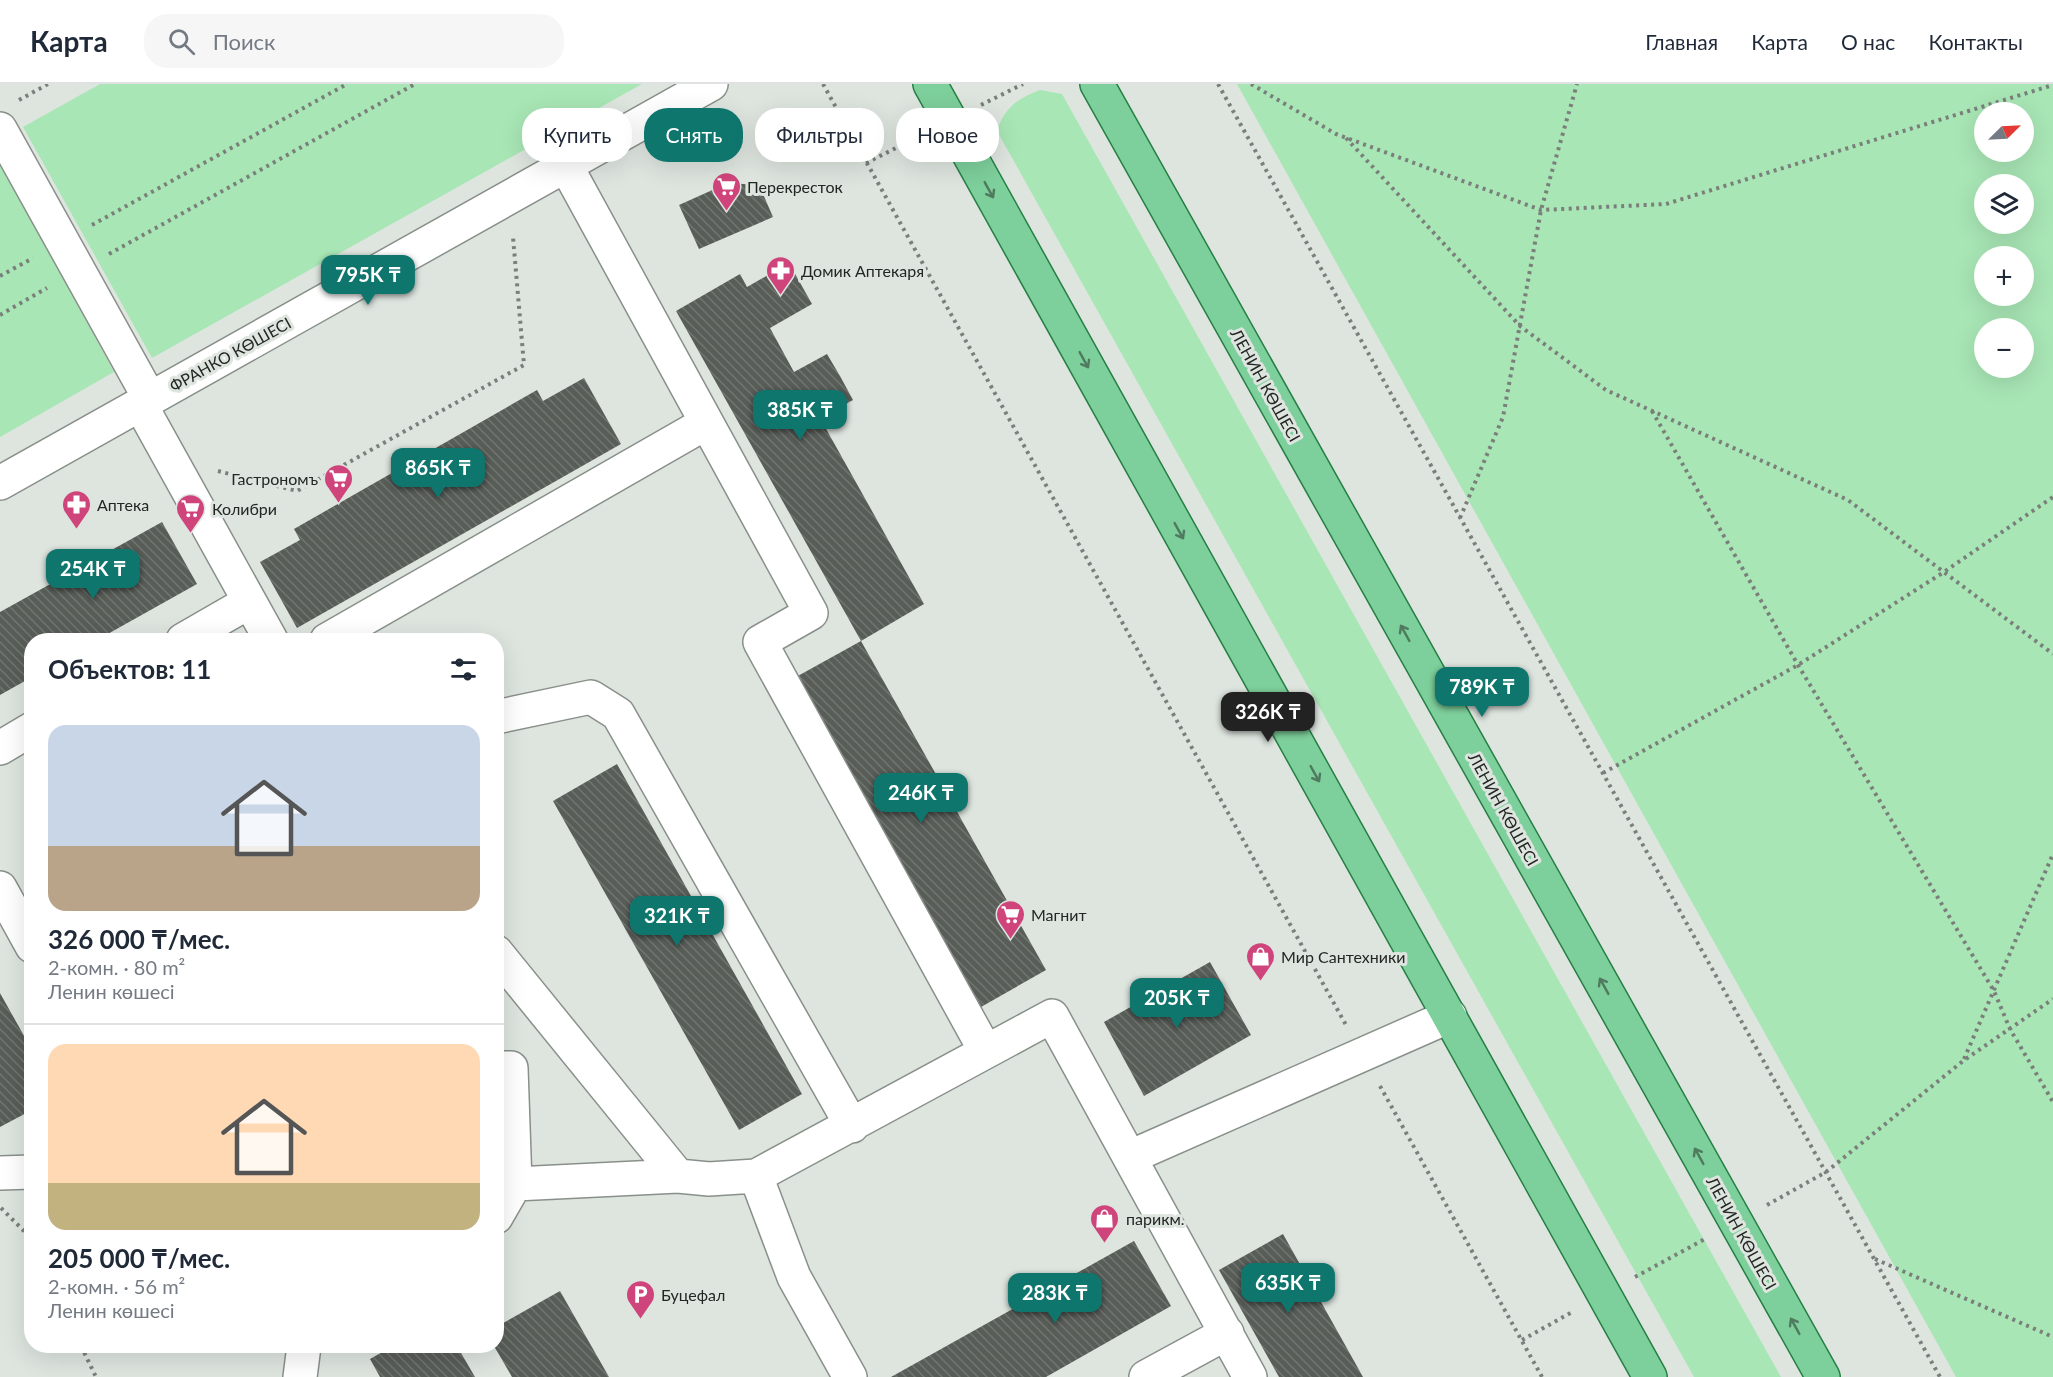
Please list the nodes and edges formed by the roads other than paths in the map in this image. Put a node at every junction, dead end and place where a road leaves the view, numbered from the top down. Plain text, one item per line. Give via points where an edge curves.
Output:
1 (711, 84) edge
2 (930, 84) edge
3 (1097, 84) edge
4 (3, 127) edge
5 (566, 166) junction
6 (145, 401) junction
7 (706, 423) junction
8 (0, 483) edge
9 (249, 602) junction
10 (195, 633) edge
11 (267, 633) edge
12 (339, 633) edge
13 (504, 715) edge
14 (24, 734) edge
15 (0, 748) edge
16 (0, 888) edge
17 (24, 932) edge
18 (504, 961) edge
19 (1450, 1017) junction
20 (985, 1050) junction
21 (504, 1068) edge
22 (852, 1126) junction
23 (1130, 1157) junction
24 (24, 1172) edge
25 (0, 1173) edge
26 (678, 1176) junction
27 (756, 1176) junction
28 (515, 1184) junction
29 (504, 1203) edge
30 (1227, 1333) junction
31 (303, 1353) edge
32 (300, 1377) edge
33 (850, 1377) edge
34 (1146, 1377) edge
35 (1250, 1377) edge
36 (1650, 1377) edge
37 (1823, 1377) edge

1 - 5 street, ФРАНКО КӨШЕСІ
2 -> 19 main road
37 -> 3 main road, ЛЕНИН КӨШЕСІ
4 - 6 street
5 - 6 street, ФРАНКО КӨШЕСІ
5 - 7 street
6 - 8 street, ФРАНКО КӨШЕСІ
6 - 9 street via 170,459
7 - 12 street
7 - 20 street via 811,613 760,642
9 - 10 street
9 - 11 street
13 - 22 street via 591,697 618,714
14 - 15 street
16 - 17 street
18 - 26 street
19 - 23 street
19 - 36 main road
20 - 22 street
20 - 23 street via 1052,1016
21 - 28 street via 511,1068
22 - 27 street
23 - 30 street
24 - 25 street
26 - 27 street
26 - 28 street
27 - 33 street via 794,1277
28 - 29 street
30 - 34 street
30 - 35 street
31 - 32 street

